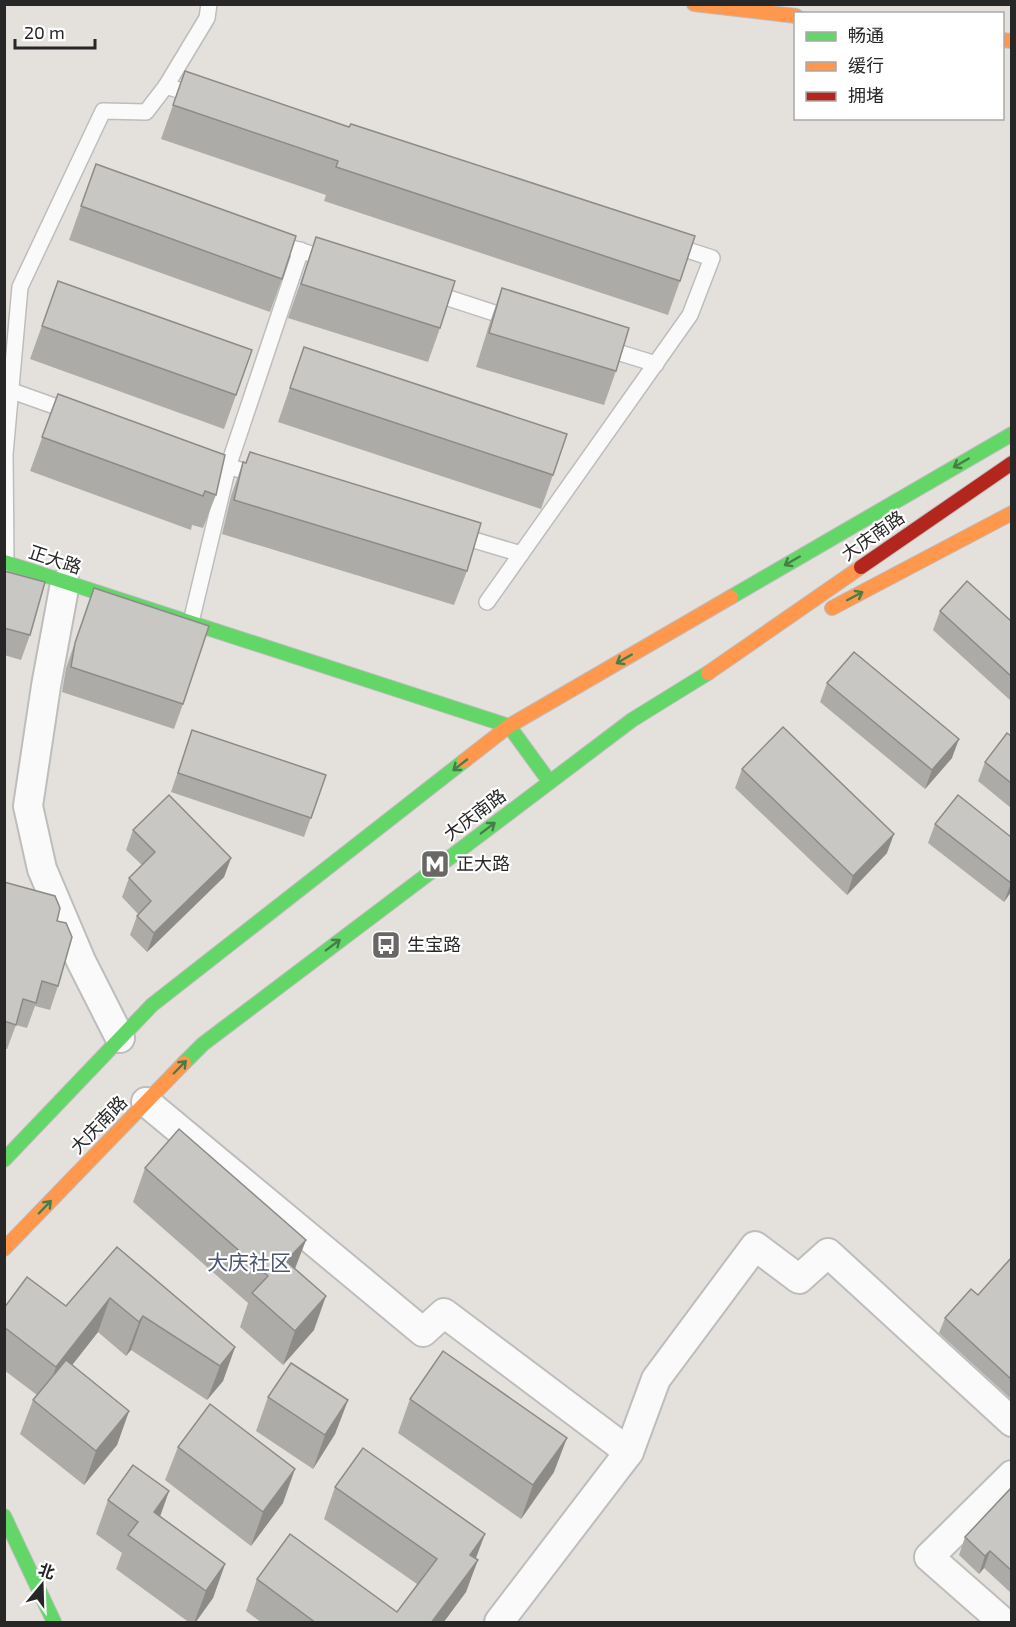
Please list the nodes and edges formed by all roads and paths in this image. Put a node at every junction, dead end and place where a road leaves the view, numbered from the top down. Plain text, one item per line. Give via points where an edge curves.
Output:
1 (209, 4) edge
2 (694, 4) edge
3 (794, 16) edge
4 (166, 86) junction
5 (212, 100) edge
6 (255, 236) edge
7 (655, 240) edge
8 (301, 250) junction
9 (345, 265) edge
10 (412, 287) edge
11 (523, 322) edge
12 (590, 343) edge
13 (656, 364) junction
14 (12, 391) junction
15 (87, 418) edge
16 (1011, 434) edge
17 (185, 452) edge
18 (1011, 463) edge
19 (228, 466) junction
20 (273, 480) edge
21 (1011, 513) edge
22 (442, 531) edge
23 (521, 554) junction
24 (5, 563) edge
25 (65, 583) junction
26 (487, 602) dead end
27 (191, 622) junction
28 (710, 672) junction
29 (509, 726) junction
30 (549, 782) junction
31 (120, 1038) junction
32 (146, 1102) junction
33 (4, 1160) edge
34 (4, 1249) edge
35 (1011, 1422) edge
36 (629, 1452) junction
37 (1011, 1475) edge
38 (4, 1516) edge
39 (54, 1623) edge
40 (499, 1623) edge
41 (1003, 1623) edge

1 - 4 lane via 207,18
2 - 3 main road
4 - 5 lane
4 - 14 lane via 146,112 103,111 78,182 21,286
6 - 8 lane
7 - 13 lane via 712,258 690,315
8 - 9 lane
8 - 19 lane
10 - 11 lane
12 - 13 lane
13 - 23 lane
14 - 15 lane
14 - 24 lane via 5,454
16 -> 29 main road, 大庆南路
17 - 19 lane
18 - 28 main road, 大庆南路
19 - 20 lane
19 - 27 lane
28 -> 21 main road
22 - 23 lane
23 - 26 lane
24 - 25 main road, 正大路
25 - 27 main road, 正大路
25 - 31 street via 28,806 42,869 81,961
27 - 29 main road, 正大路
28 - 30 main road, 大庆南路 via 632,720
29 - 30 main road
29 -> 31 main road, 大庆南路 via 152,1005
32 -> 30 main road, 大庆南路 via 203,1044
31 - 33 main road, 大庆南路
34 -> 32 main road, 大庆南路
32 - 36 street via 423,1332 444,1313
35 - 36 street via 828,1253 800,1279 755,1246 656,1379
36 - 40 street
37 - 41 street via 929,1557
38 - 39 main road

